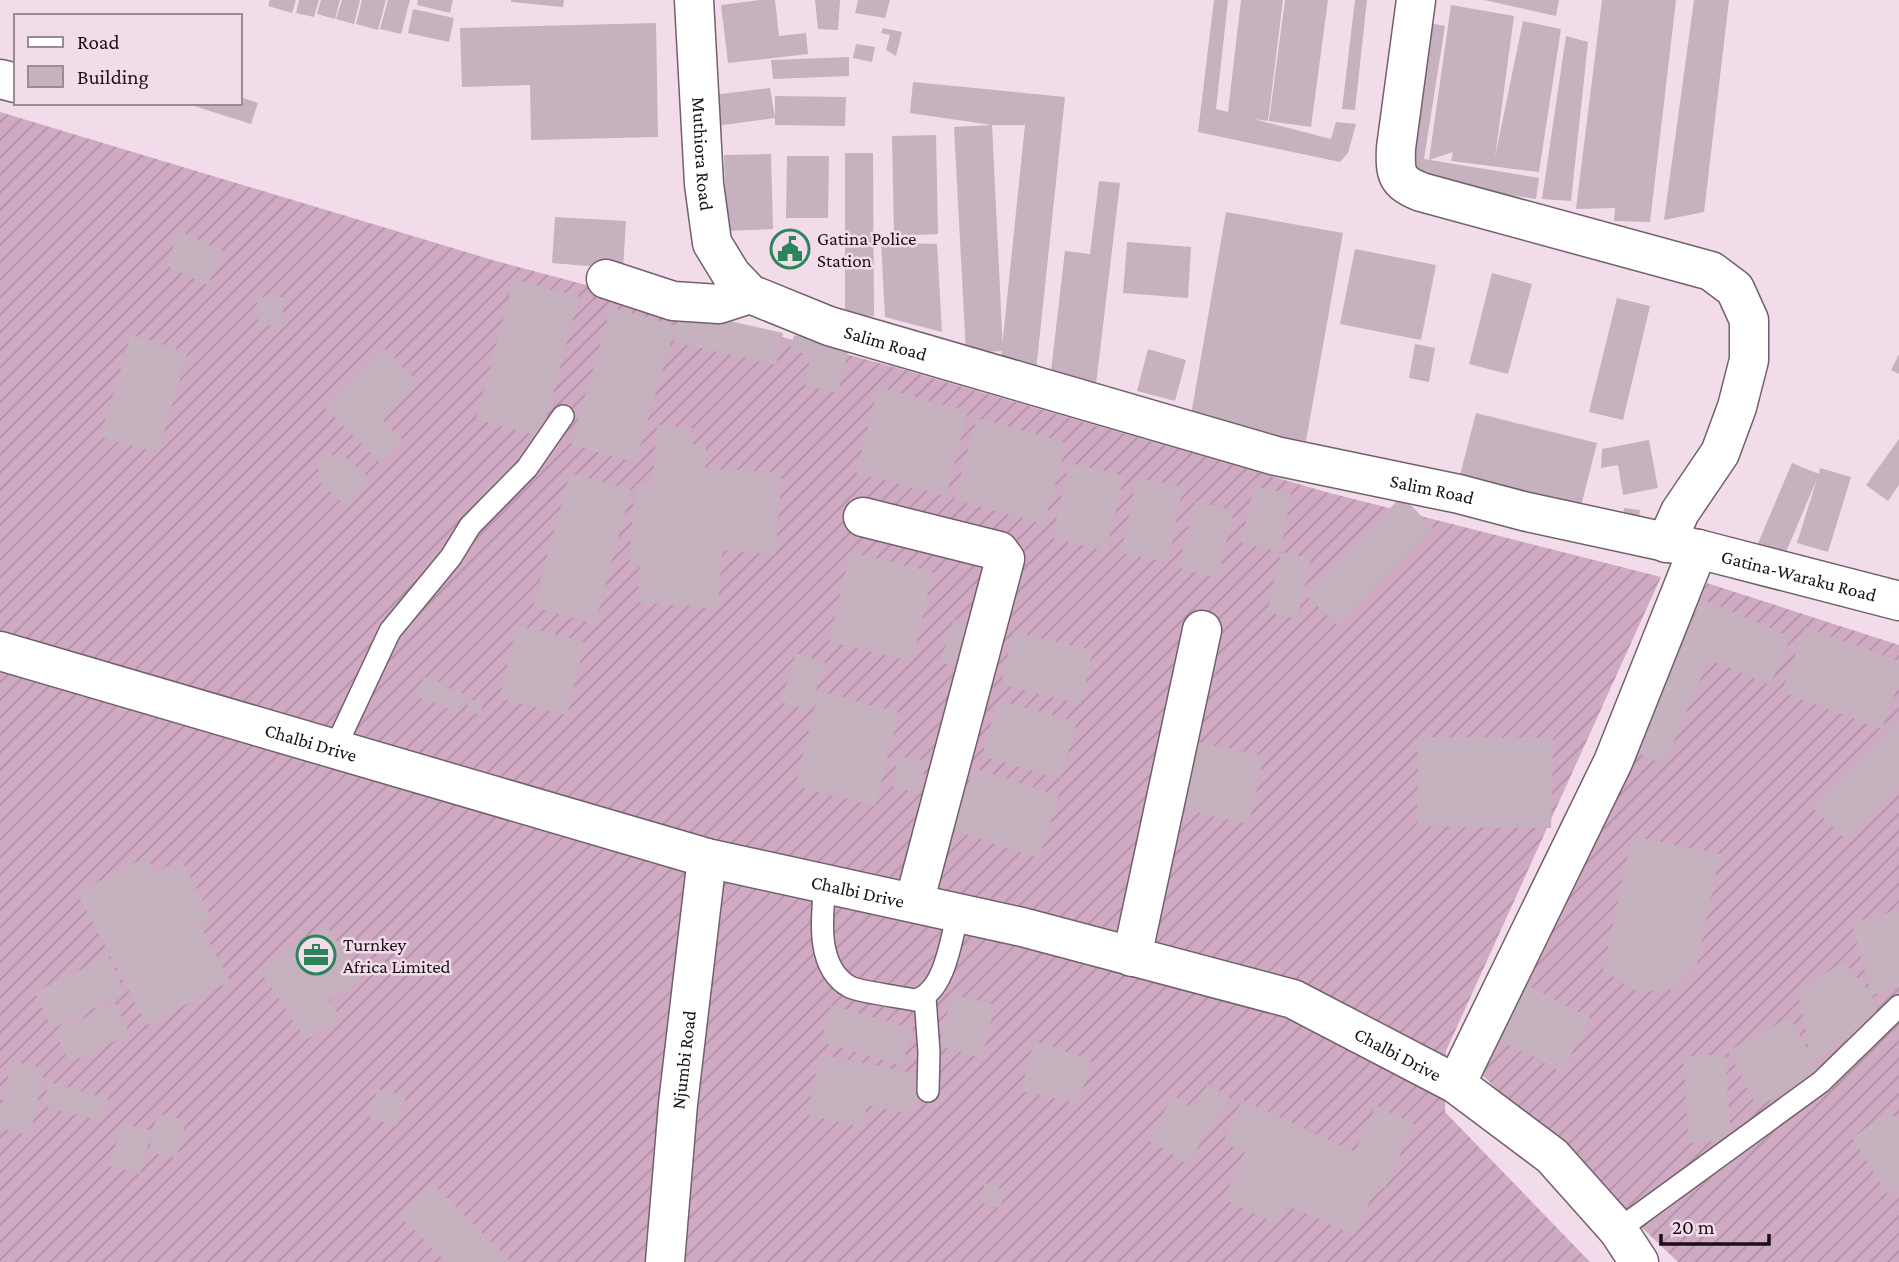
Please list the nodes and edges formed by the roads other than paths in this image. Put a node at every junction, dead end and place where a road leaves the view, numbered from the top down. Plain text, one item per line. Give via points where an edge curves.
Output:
1 (694, 0) edge
2 (1416, 0) edge
3 (606, 279) dead end
4 (751, 294) junction
5 (563, 416) dead end
6 (863, 517) dead end
7 (1682, 546) junction
8 (1899, 601) edge
9 (1202, 630) dead end
10 (0, 651) edge
11 (335, 748) junction
12 (707, 858) junction
13 (825, 884) junction
14 (914, 903) junction
15 (958, 913) junction
16 (1132, 957) junction
17 (925, 998) junction
18 (1899, 1006) edge
19 (1456, 1084) junction
20 (928, 1091) dead end
21 (1618, 1230) junction
22 (665, 1262) edge
23 (1639, 1262) edge

1 - 4 street, Muthiora Road via 704,184 712,243 731,274
2 - 7 street via 1396,148 1395,168 1405,186 1711,271 1735,289 1749,320 1749,360 1720,453 1680,512
3 - 4 street via 673,301 719,304
4 - 7 street, Salim Road via 829,326 1276,456
5 - 11 lane via 527,468 470,526 451,557 390,631
6 - 14 street via 999,551 1005,559
7 - 8 street, Gatina-Waraku Road
7 - 19 street via 1613,762
9 - 16 street
10 - 11 street, Chalbi Drive
11 - 12 street, Chalbi Drive
12 - 13 street, Chalbi Drive
12 - 22 street, Njumbi Road
13 - 14 street, Chalbi Drive
13 - 17 lane via 826,958 836,974 850,987
14 - 15 street, Chalbi Drive
15 - 16 street, Chalbi Drive
15 - 17 lane via 940,978
16 - 19 street, Chalbi Drive via 1293,999
17 - 20 lane
18 - 21 lane via 1821,1082
19 - 21 street, Chalbi Drive via 1552,1156
21 - 23 street, Chalbi Drive

